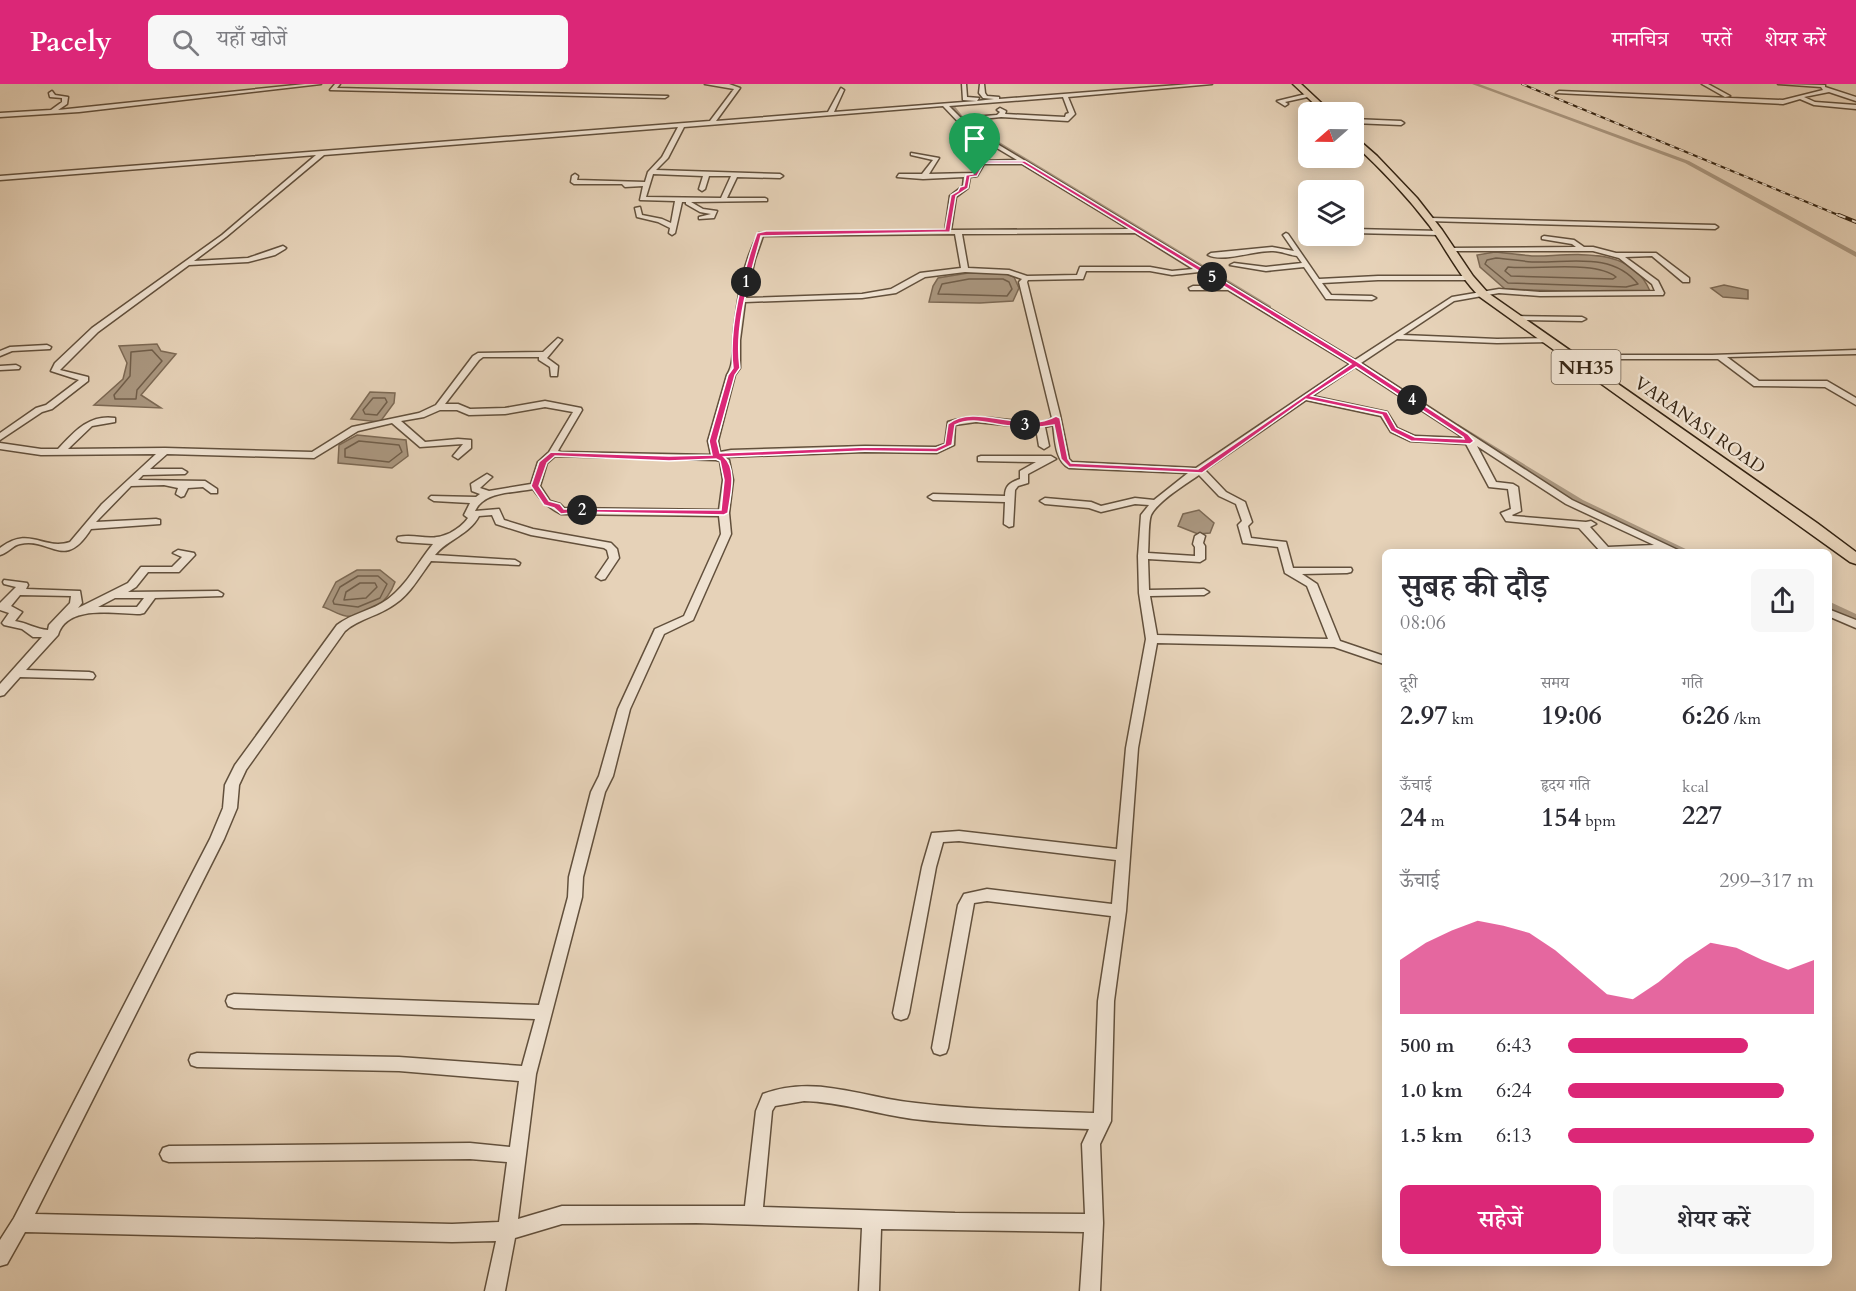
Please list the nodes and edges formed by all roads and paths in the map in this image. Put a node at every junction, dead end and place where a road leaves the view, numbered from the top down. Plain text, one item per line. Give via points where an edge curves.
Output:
1 (274, 84) edge
2 (319, 84) edge
3 (338, 84) edge
4 (706, 84) edge
5 (964, 84) edge
6 (982, 84) edge
7 (1210, 84) edge
8 (1297, 84) edge
9 (1704, 84) edge
10 (1780, 84) edge
11 (1826, 84) edge
12 (726, 85) edge
13 (1819, 86) junction
14 (266, 90) junction
15 (841, 90) dead end
16 (1829, 90) junction
17 (52, 93) dead end
18 (1559, 93) dead end
19 (1065, 95) junction
20 (1310, 95) junction
21 (665, 96) dead end
22 (987, 98) junction
23 (1014, 98) junction
24 (1798, 98) junction
25 (1856, 99) edge
26 (997, 100) junction
27 (1317, 102) edge
28 (1739, 102) junction
29 (948, 104) junction
30 (1285, 104) dead end
31 (1856, 107) edge
32 (50, 112) junction
33 (831, 112) junction
34 (0, 115) edge
35 (1001, 115) junction
36 (783, 117) junction
37 (963, 120) junction
38 (713, 121) junction
39 (1364, 121) edge
40 (801, 123) dead end
41 (1401, 123) dead end
42 (682, 125) junction
43 (1364, 149) edge
44 (338, 150) junction
45 (322, 153) junction
46 (913, 154) dead end
47 (1023, 162) junction
48 (651, 172) junction
49 (707, 174) junction
50 (735, 175) junction
51 (575, 176) dead end
52 (780, 176) dead end
53 (898, 176) dead end
54 (968, 176) junction
55 (923, 177) junction
56 (0, 178) edge
57 (646, 184) junction
58 (702, 189) dead end
59 (674, 191) dead end
60 (645, 192) junction
61 (723, 200) junction
62 (765, 200) dead end
63 (683, 201) junction
64 (638, 208) dead end
65 (700, 218) dead end
66 (1430, 220) junction
67 (1715, 227) dead end
68 (948, 230) junction
69 (958, 231) junction
70 (1136, 231) junction
71 (1364, 231) edge
72 (1440, 233) junction
73 (1286, 235) dead end
74 (1544, 238) dead end
75 (283, 248) dead end
76 (1451, 249) junction
77 (1584, 250) junction
78 (1299, 254) junction
79 (1211, 255) dead end
80 (1617, 255) junction
81 (186, 263) junction
82 (1234, 265) dead end
83 (1306, 265) junction
84 (965, 270) junction
85 (1200, 270) junction
86 (1026, 278) junction
87 (1468, 278) junction
88 (1686, 280) dead end
89 (1317, 281) junction
90 (1193, 288) dead end
91 (1229, 288) junction
92 (1484, 295) junction
93 (1372, 297) dead end
94 (742, 300) junction
95 (1517, 318) junction
96 (1582, 319) dead end
97 (1395, 337) junction
98 (558, 340) dead end
99 (1549, 340) junction
100 (47, 347) dead end
101 (1856, 352) edge
102 (0, 354) edge
103 (545, 354) junction
104 (1720, 356) junction
105 (1572, 357) junction
106 (1357, 362) junction
107 (16, 367) dead end
108 (0, 368) edge
109 (554, 374) dead end
110 (1305, 397) junction
111 (1856, 402) edge
112 (439, 407) junction
113 (1056, 418) junction
114 (112, 420) dead end
115 (394, 420) junction
116 (1040, 425) junction
117 (0, 437) edge
118 (1468, 438) junction
119 (0, 446) edge
120 (1044, 446) dead end
121 (62, 450) junction
122 (165, 451) junction
123 (553, 453) junction
124 (458, 456) dead end
125 (716, 456) junction
126 (981, 459) dead end
127 (1048, 459) junction
128 (1064, 459) junction
129 (1200, 471) junction
130 (142, 472) junction
131 (182, 472) dead end
132 (487, 477) dead end
133 (129, 483) junction
134 (535, 486) junction
135 (214, 491) dead end
136 (483, 497) junction
137 (933, 497) dead end
138 (434, 498) dead end
139 (1009, 499) junction
140 (1045, 501) dead end
141 (1156, 503) junction
142 (724, 513) junction
143 (469, 515) junction
144 (1609, 521) junction
145 (156, 522) dead end
146 (1009, 524) dead end
147 (1585, 525) junction
148 (88, 526) junction
149 (1200, 536) dead end
150 (402, 539) dead end
151 (442, 542) junction
152 (1665, 548) junction
153 (1604, 549) edge
154 (1635, 549) edge
155 (1668, 549) edge
156 (0, 552) edge
157 (178, 553) dead end
158 (1143, 556) junction
159 (428, 558) junction
160 (1856, 559) edge
161 (516, 562) dead end
162 (1347, 570) dead end
163 (1289, 571) junction
164 (601, 577) dead end
165 (8, 582) dead end
166 (18, 592) junction
167 (1204, 592) dead end
168 (1144, 593) junction
169 (218, 594) dead end
170 (114, 595) junction
171 (151, 596) junction
172 (2, 607) edge
173 (83, 610) junction
174 (1832, 614) edge
175 (67, 615) junction
176 (1856, 624) edge
177 (48, 637) junction
178 (1152, 639) junction
179 (1335, 643) junction
180 (1382, 659) edge
181 (15, 673) junction
182 (89, 676) dead end
183 (0, 692) edge
184 (1123, 855) junction
185 (1119, 911) junction
186 (234, 1001) dead end
187 (545, 1012) junction
188 (901, 1013) dead end
189 (940, 1048) dead end
190 (197, 1060) dead end
191 (528, 1074) junction
192 (1102, 1121) junction
193 (169, 1154) dead end
194 (517, 1158) junction
195 (753, 1216) junction
196 (872, 1219) junction
197 (1094, 1223) junction
198 (20, 1224) junction
199 (507, 1231) junction
200 (0, 1257) edge
201 (495, 1291) edge
202 (869, 1291) edge
203 (1090, 1291) edge

1 - 14 street
2 - 14 street
3 - 21 street via 332,89
4 - 12 street
5 - 22 street via 965,99
6 - 22 street via 982,93
7 - 19 street
8 - 20 highway
9 - 28 street
10 - 13 street
11 - 13 street
12 - 38 street via 737,88
13 - 16 street
14 - 32 street
15 - 33 street
16 - 24 street
16 - 25 street
17 - 32 street via 65,97 65,103
18 - 28 street
19 - 23 street
19 - 35 street via 1072,114 1068,118
20 - 27 highway
20 - 30 street via 1280,100
22 - 23 street
23 - 26 street
24 - 28 street via 1787,102
24 - 31 street
26 - 29 street
26 - 35 street via 1000,104 996,107 1004,112
29 - 33 street
29 - 37 street
32 - 34 street
33 - 36 street
35 - 37 street
36 - 38 street
36 - 40 street via 782,123
37 - 47 street via 967,128
38 - 42 street
38 - 44 street
39 - 41 street
42 - 44 street
42 - 48 street via 664,158
43 - 66 highway, VARANASI ROAD / NH35
44 - 45 street
45 - 56 street
45 - 81 street
46 - 55 street via 937,159
47 - 54 street via 982,162 977,174
47 - 70 street
48 - 49 street
48 - 57 street
49 - 50 street
49 - 58 street
50 - 52 street
50 - 61 street
51 - 57 street via 574,182
53 - 55 street
54 - 55 street
54 - 68 street via 966,187 953,195
57 - 60 street
59 - 60 street
60 - 63 street via 642,199
61 - 62 street
61 - 63 street
63 - 64 street via 672,230 656,218 639,216
63 - 65 street via 715,212 712,217
66 - 67 street
66 - 72 highway, VARANASI ROAD / NH35
68 - 69 street
68 - 94 street via 761,234
69 - 70 street
69 - 84 street
70 - 85 street
71 - 72 street
72 - 76 highway, VARANASI ROAD / NH35
73 - 78 street
74 - 77 street via 1574,242
75 - 81 street via 255,260
76 - 77 street
76 - 87 highway, VARANASI ROAD / NH35
77 - 80 street
78 - 79 street via 1269,249
78 - 83 street
80 - 88 street via 1652,254
80 - 92 street via 1655,283 1660,293 1499,291
81 - 117 street via 95,330 55,371 85,380
82 - 83 street via 1266,269
83 - 89 street
84 - 86 street via 1009,272
84 - 94 street via 923,275 893,291 862,296
85 - 86 street via 1172,273 1086,269 1081,270 1080,277
85 - 91 street
86 - 113 street via 1023,282
87 - 89 street
87 - 92 highway, VARANASI ROAD / NH35
89 - 93 street via 1329,297
90 - 91 street
91 - 106 street
92 - 95 highway, VARANASI ROAD / NH35
92 - 97 street via 1452,299
94 - 125 street via 734,351 736,368 713,441
95 - 96 street
95 - 99 highway, VARANASI ROAD / NH35
97 - 99 street
97 - 106 street
98 - 103 street
99 - 105 highway, VARANASI ROAD / NH35
100 - 102 street via 10,349
101 - 104 street
103 - 109 street via 542,360 554,366
103 - 112 street via 481,355
104 - 105 street
104 - 111 street via 1756,384 1827,384
105 - 160 highway, VARANASI ROAD / NH35
106 - 110 street
106 - 118 street
107 - 108 street
110 - 118 street via 1384,414 1394,429 1413,439
110 - 129 street
112 - 115 street via 430,413
112 - 123 street via 458,407 470,412 506,411 545,404 578,410
113 - 116 street
113 - 128 street
114 - 121 street via 88,424
115 - 122 street via 354,429 314,455
115 - 124 street via 423,445 468,441
116 - 120 street
116 - 125 street via 959,420 951,424 949,445 937,450
118 - 144 street via 1569,502
118 - 147 street via 1492,485 1513,487 1516,511 1506,513 1510,519
119 - 121 street via 41,452
121 - 122 street
122 - 130 street
123 - 125 street via 669,459
123 - 134 street via 543,462
125 - 142 street via 724,460 728,480
126 - 127 street
127 - 128 street
127 - 139 street via 1023,473 1025,481 1010,489
128 - 129 street via 1069,465 1080,467
129 - 141 street
129 - 163 street via 1223,497 1240,502 1247,522 1243,525 1247,541 1282,544
130 - 131 street
130 - 133 street
132 - 136 street via 475,489
133 - 135 street via 168,482 181,490 205,484
133 - 148 street
134 - 136 street
134 - 142 street via 547,503 561,511
136 - 138 street
136 - 143 street
137 - 139 street
139 - 146 street
140 - 141 street via 1112,510 1137,501
141 - 158 street via 1146,515
142 - 187 street via 724,540 692,614 686,621 659,632 624,709 598,792
143 - 151 street via 474,516 466,528
143 - 164 street via 495,512 500,522 531,532 607,545 614,558
144 - 147 street
144 - 152 street
145 - 148 street
147 - 153 street
148 - 156 street via 78,541 68,546 24,540
149 - 158 street via 1200,559
150 - 151 street
151 - 159 street
152 - 154 street
152 - 155 street
157 - 170 street via 190,555 175,570 145,569 132,585
158 - 168 street
159 - 161 street
159 - 198 street via 392,602 341,628 235,777 230,808 217,839
162 - 163 street
163 - 179 street via 1312,584
165 - 166 street via 23,585
166 - 172 street
166 - 175 street via 76,593 76,603
167 - 168 street
168 - 178 street
169 - 171 street
170 - 171 street
170 - 173 street
171 - 173 street via 140,611
172 - 177 street via 16,612 8,623
173 - 175 street
174 - 176 street
175 - 177 street
177 - 181 street
178 - 179 street
178 - 184 street via 1132,748
179 - 180 street
181 - 182 street
181 - 183 street
184 - 185 street
184 - 188 street via 959,836 938,837
185 - 189 street via 987,895 969,898
185 - 192 street via 1106,1000
186 - 187 street
187 - 191 street
190 - 191 street via 399,1064
191 - 194 street
192 - 195 street via 974,1117 883,1107 807,1093 784,1094 769,1100 764,1111
192 - 197 street via 1091,1144
193 - 194 street via 470,1150
194 - 199 street
195 - 196 street
195 - 199 street via 562,1215
196 - 197 street
196 - 202 street
197 - 203 street
198 - 199 street
198 - 200 street
199 - 201 street

